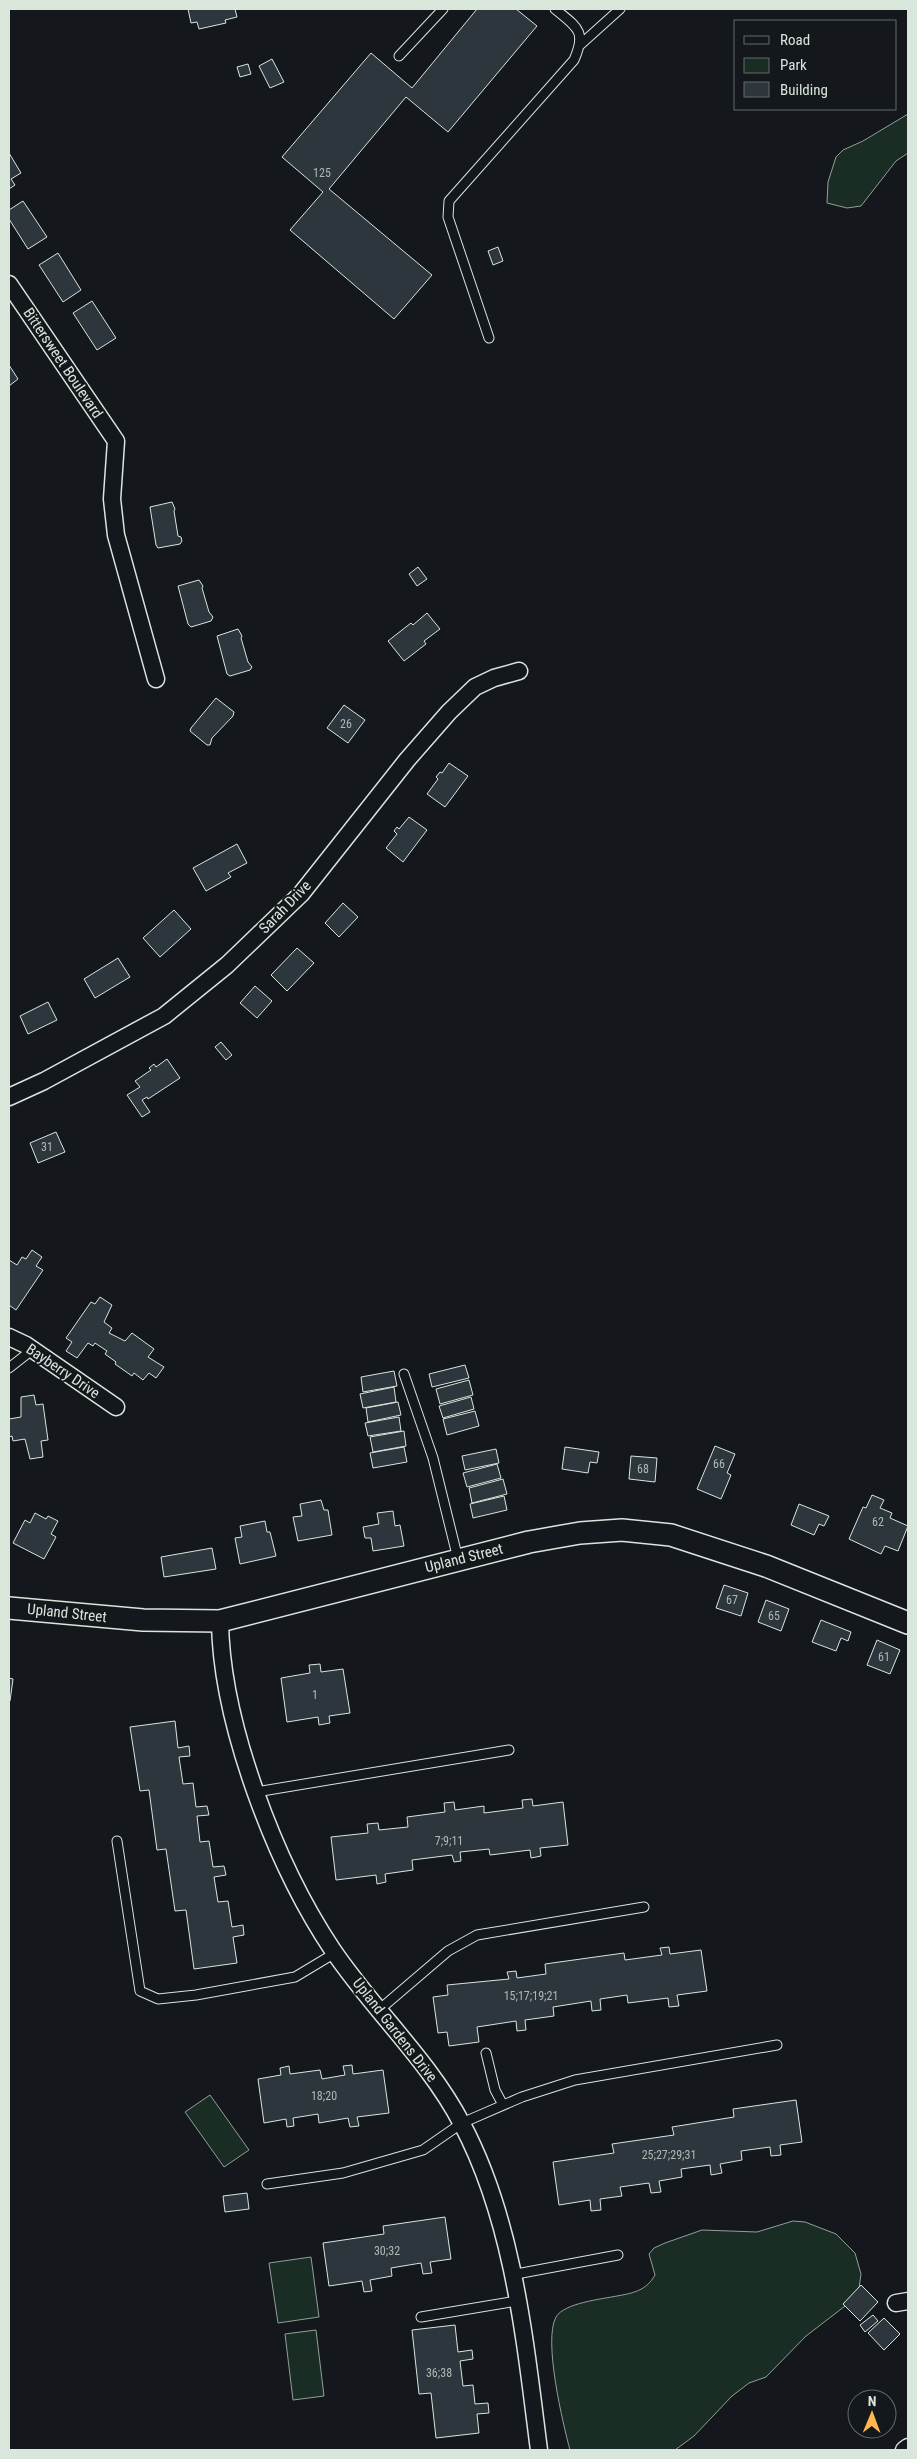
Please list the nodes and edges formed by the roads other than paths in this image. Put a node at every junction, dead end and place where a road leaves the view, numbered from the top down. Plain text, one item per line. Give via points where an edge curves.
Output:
1 (443, 9) edge
2 (555, 9) edge
3 (620, 9) edge
4 (580, 45) junction
5 (398, 56) dead end
6 (9, 284) edge
7 (489, 338) dead end
8 (519, 671) dead end
9 (156, 679) dead end
10 (9, 1097) edge
11 (9, 1337) edge
12 (32, 1350) junction
13 (9, 1368) edge
14 (404, 1374) dead end
15 (116, 1407) dead end
16 (458, 1559) junction
17 (9, 1608) edge
18 (220, 1621) junction
19 (908, 1623) edge
20 (509, 1750) dead end
21 (256, 1792) junction
22 (117, 1841) dead end
23 (644, 1907) dead end
24 (335, 1953) junction
25 (380, 2010) junction
26 (777, 2045) dead end
27 (486, 2053) dead end
28 (504, 2105) junction
29 (462, 2124) junction
30 (267, 2184) dead end
31 (618, 2255) dead end
32 (511, 2275) junction
33 (517, 2301) junction
34 (421, 2317) dead end
35 (908, 2447) edge
36 (539, 2450) edge
37 (904, 2450) edge

1 - 5 lane
2 - 4 lane via 572,23 580,35
3 - 4 lane
4 - 7 lane via 574,60 449,200 448,217
6 - 9 street, Bittersweet Boulevard via 116,441 112,499 116,535
8 - 10 street, Sarah Drive via 475,687 449,712 301,894 227,965 164,1016 44,1082
11 - 12 street, Bayberry Drive
12 - 13 lane
12 - 15 street, Bayberry Drive
14 - 16 lane via 433,1458
16 - 18 street, Upland Street
16 - 19 street, Upland Street via 580,1533 652,1531 671,1534 766,1566
17 - 18 street, Upland Street via 143,1620
18 - 21 street, Upland Gardens Drive via 220,1644 228,1690
20 - 21 lane
21 - 24 street, Upland Gardens Drive via 297,1888
22 - 24 lane via 140,1991 158,1999 295,1977
23 - 25 lane via 477,1935 448,1951
24 - 25 street, Upland Gardens Drive
25 - 29 street, Upland Gardens Drive via 423,2061
26 - 28 lane via 575,2080
27 - 28 lane via 495,2090
28 - 29 lane
29 - 30 lane via 423,2150 343,2173
29 - 32 street, Upland Gardens Drive via 488,2179
31 - 32 lane
32 - 33 street, Upland Gardens Drive
33 - 34 lane
33 - 36 street, Upland Gardens Drive
35 - 37 street

